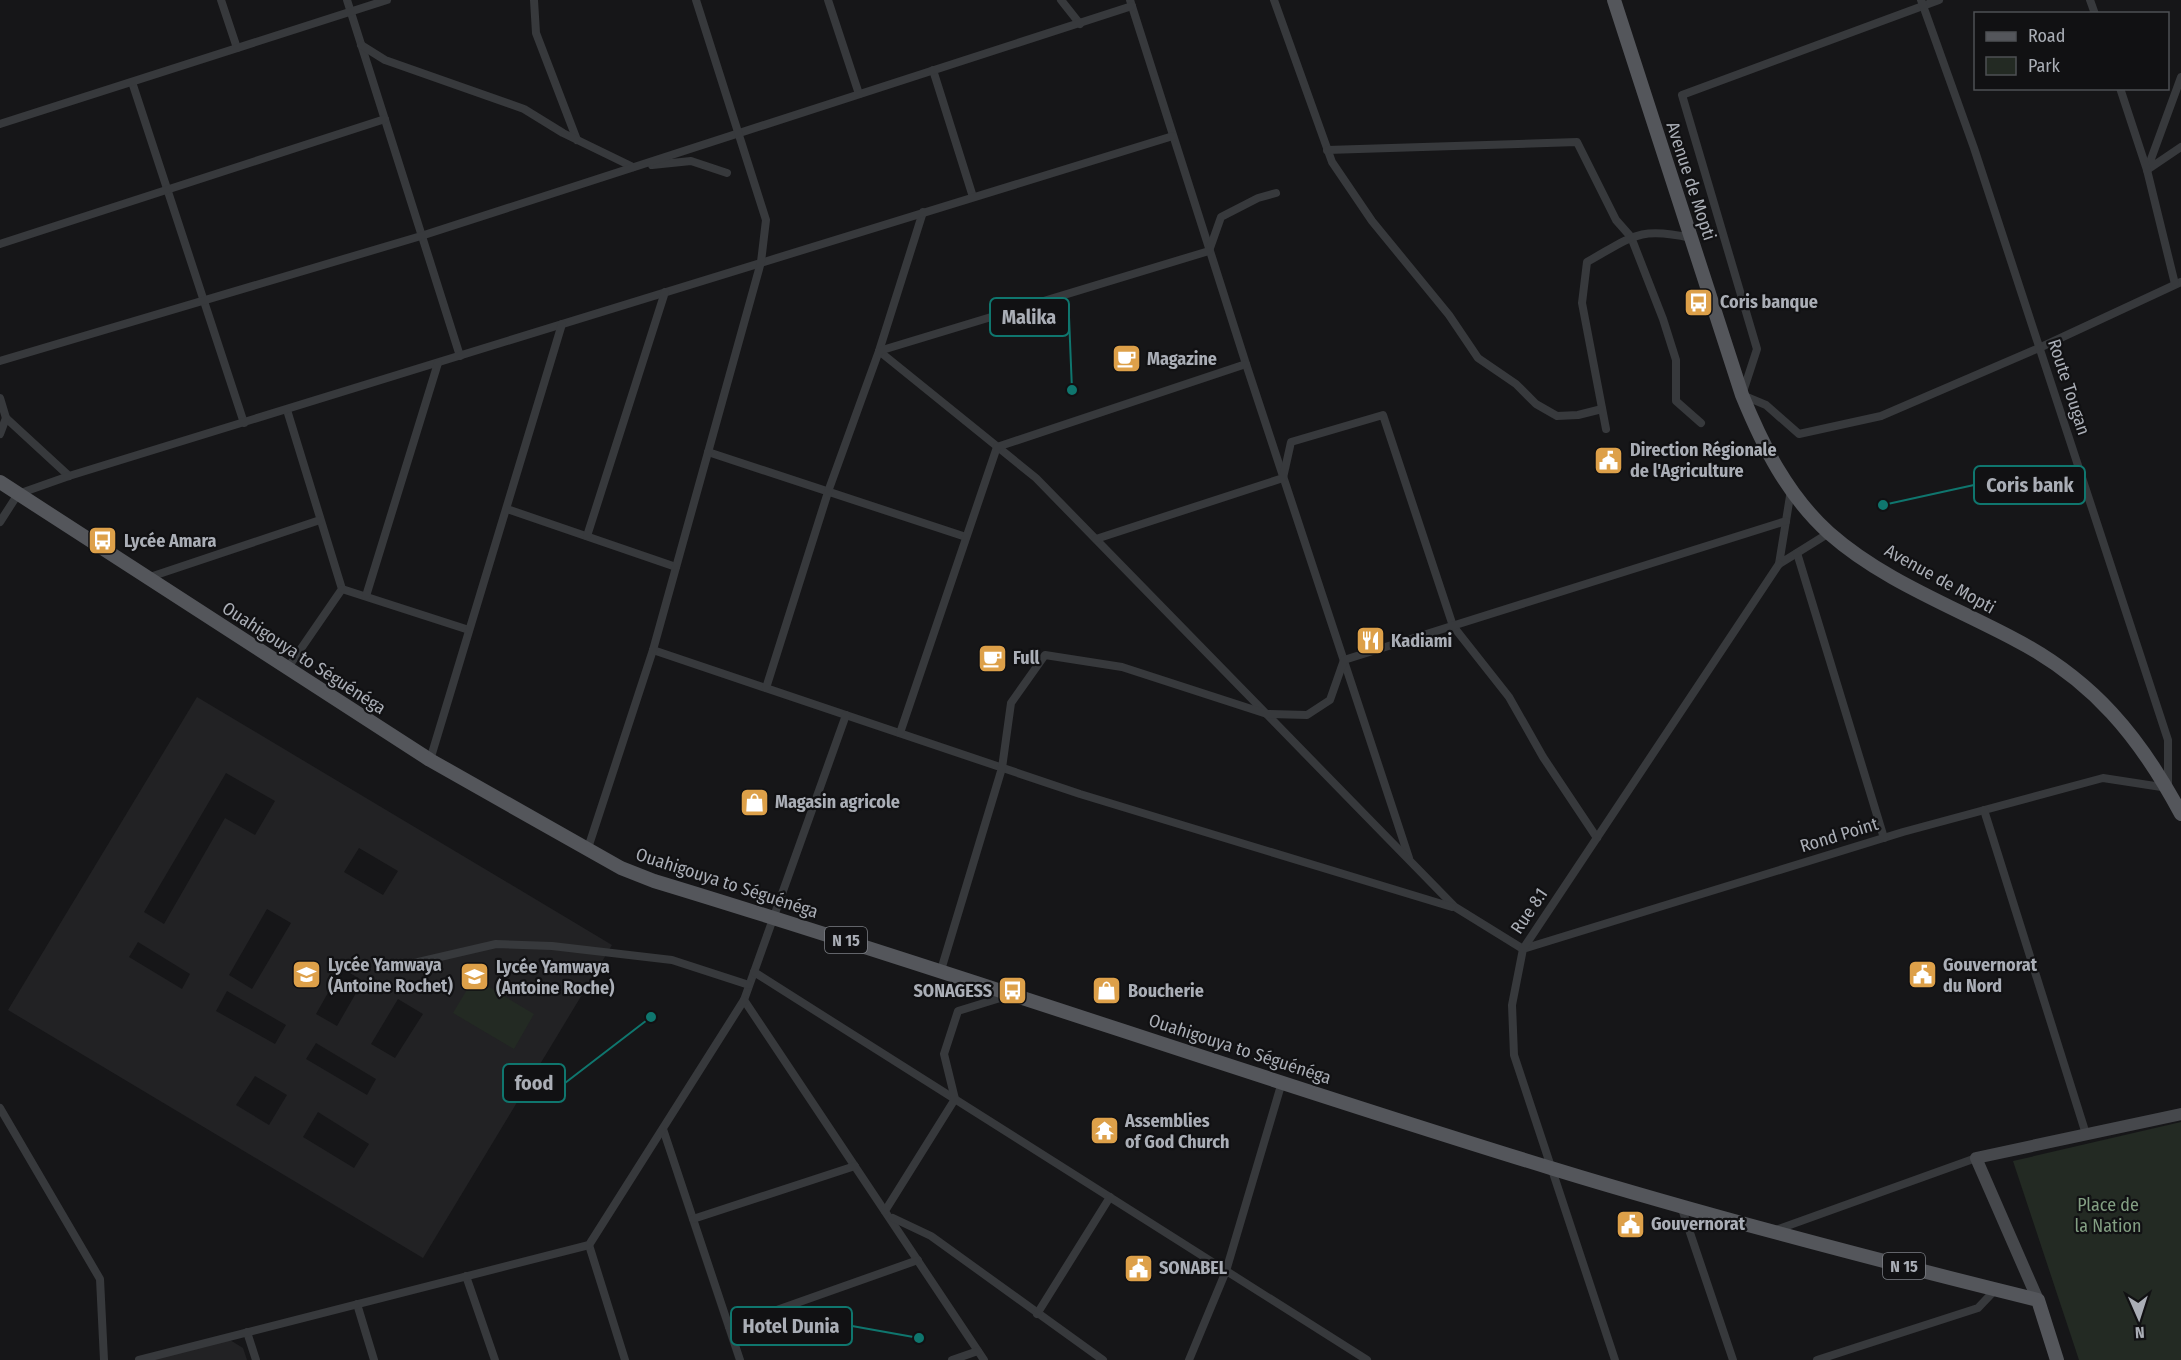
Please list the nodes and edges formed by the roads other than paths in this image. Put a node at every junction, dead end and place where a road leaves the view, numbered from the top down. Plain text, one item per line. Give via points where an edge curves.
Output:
1 (221, 0) edge
2 (347, 0) edge
3 (387, 0) edge
4 (534, 0) edge
5 (696, 0) edge
6 (828, 0) edge
7 (1061, 0) edge
8 (1274, 0) edge
9 (1614, 0) edge
10 (1939, 0) edge
11 (1131, 3) edge
12 (1922, 3) edge
13 (351, 12) junction
14 (1080, 24) junction
15 (361, 45) junction
16 (237, 48) junction
17 (933, 70) junction
18 (2181, 77) edge
19 (132, 82) junction
20 (2121, 90) edge
21 (859, 94) junction
22 (385, 119) junction
23 (0, 124) edge
24 (737, 134) junction
25 (1173, 136) junction
26 (577, 140) junction
27 (2181, 147) edge
28 (1326, 150) junction
29 (632, 168) junction
30 (2147, 170) junction
31 (727, 173) dead end
32 (168, 189) junction
33 (1276, 193) dead end
34 (973, 197) junction
35 (923, 212) junction
36 (421, 236) junction
37 (1631, 237) junction
38 (1691, 238) junction
39 (0, 244) edge
40 (1209, 251) junction
41 (761, 262) junction
42 (2178, 283) edge
43 (665, 292) junction
44 (204, 300) junction
45 (562, 324) junction
46 (2038, 348) junction
47 (879, 351) junction
48 (460, 356) junction
49 (0, 362) edge
50 (438, 363) junction
51 (1246, 364) junction
52 (1742, 395) junction
53 (0, 398) edge
54 (1602, 409) junction
55 (287, 410) junction
56 (6, 418) junction
57 (244, 423) junction
58 (1701, 423) dead end
59 (1606, 429) dead end
60 (0, 434) edge
61 (997, 447) junction
62 (708, 452) junction
63 (69, 476) junction
64 (1283, 478) junction
65 (0, 482) edge
66 (829, 489) junction
67 (1791, 490) junction
68 (18, 494) junction
69 (507, 509) junction
70 (320, 520) junction
71 (1786, 521) junction
72 (0, 522) edge
73 (1829, 533) junction
74 (587, 536) junction
75 (966, 537) junction
76 (1096, 539) junction
77 (1797, 553) junction
78 (1779, 564) junction
79 (676, 567) junction
80 (147, 578) junction
81 (342, 589) junction
82 (366, 596) junction
83 (1453, 626) junction
84 (469, 630) junction
85 (653, 650) junction
86 (1344, 660) junction
87 (287, 669) junction
88 (766, 688) junction
89 (1267, 714) junction
90 (846, 715) junction
91 (900, 733) junction
92 (430, 760) junction
93 (1002, 768) junction
94 (2174, 796) edge
95 (1984, 810) junction
96 (2181, 814) edge
97 (1597, 838) junction
98 (1884, 838) junction
99 (587, 851) junction
100 (1410, 862) junction
101 (1455, 907) junction
102 (774, 917) junction
103 (1523, 949) junction
104 (401, 966) dead end
105 (941, 970) junction
106 (754, 972) junction
107 (749, 985) junction
108 (1013, 994) junction
109 (744, 1000) junction
110 (1282, 1082) junction
111 (955, 1099) junction
112 (0, 1108) edge
113 (2181, 1114) edge
114 (663, 1129) junction
115 (2086, 1134) junction
116 (1976, 1158) junction
117 (855, 1166) junction
118 (1553, 1169) junction
119 (1110, 1197) junction
120 (1681, 1206) junction
121 (885, 1210) junction
122 (892, 1218) junction
123 (693, 1219) junction
124 (1769, 1232) junction
125 (589, 1245) junction
126 (918, 1260) junction
127 (1226, 1271) junction
128 (466, 1276) junction
129 (1996, 1289) junction
130 (2038, 1300) junction
131 (357, 1304) junction
132 (1036, 1314) junction
133 (729, 1327) junction
134 (247, 1332) junction
135 (978, 1351) junction
136 (104, 1360) edge
137 (139, 1360) edge
138 (256, 1360) edge
139 (374, 1360) edge
140 (495, 1360) edge
141 (625, 1360) edge
142 (740, 1360) edge
143 (952, 1360) edge
144 (984, 1360) edge
145 (1103, 1360) edge
146 (1189, 1360) edge
147 (1367, 1360) edge
148 (1615, 1360) edge
149 (1733, 1360) edge
150 (1816, 1360) edge
151 (2057, 1360) edge

1 - 16 street
2 - 13 street
3 - 13 street
4 - 26 street via 536,33
5 - 24 street
6 - 21 street
7 - 14 street
8 - 28 street
9 - 38 main road, Avenue de Mopti
10 - 12 street
11 - 14 street
11 - 25 street
12 - 46 street, Route Tougan via 1974,148
12 - 52 street via 1682,95 1757,349
13 - 15 street
13 - 16 street
14 - 17 street
15 - 22 street
15 - 26 street via 385,60 524,109
16 - 19 street
17 - 21 street
17 - 34 street
18 - 30 street
19 - 23 street
19 - 32 street
20 - 30 street
21 - 24 street
22 - 32 street
22 - 36 street
24 - 29 street
24 - 41 street via 766,220
25 - 34 street
25 - 40 street
26 - 29 street
27 - 30 street
28 - 37 street via 1577,142 1616,220
28 - 54 street via 1372,221 1449,315 1478,358 1557,416
29 - 31 street via 691,161
29 - 36 street
30 - 42 street
32 - 39 street
32 - 44 street
33 - 40 street via 1221,217
34 - 35 street
35 - 41 street
35 - 47 street
36 - 44 street
36 - 48 street
37 - 38 street via 1661,231
37 - 54 street via 1587,262 1582,303
37 - 58 street via 1676,360 1676,401
38 - 52 main road, Avenue de Mopti
40 - 47 street
40 - 51 street
41 - 43 street
41 - 62 street
42 - 46 street
43 - 45 street
43 - 74 street
44 - 49 street
44 - 57 street
45 - 48 street
45 - 69 street
46 - 52 street via 1881,416 1799,434 1766,405
46 - 94 street, Route Tougan via 2168,740
47 - 61 street
47 - 66 street
48 - 50 street
50 - 55 street
50 - 82 street
51 - 61 street
51 - 64 street
52 - 67 main road, Avenue de Mopti via 1765,450
53 - 56 street
54 - 59 street
55 - 57 street
55 - 70 street
56 - 60 street
56 - 63 street
57 - 63 street
61 - 75 street
61 - 76 street via 1036,478
62 - 66 street
62 - 79 street
63 - 68 street
64 - 76 street
64 - 83 street via 1291,442 1383,415
64 - 86 street
65 - 68 main road, Ouahigouya to Séguénéga / N 15
66 - 75 street
66 - 88 street
67 - 71 street, Rue 8.1
67 - 73 main road, Avenue de Mopti
68 - 72 street
68 - 80 main road, Ouahigouya to Séguénéga / N 15
69 - 74 street
69 - 84 street
70 - 80 street
70 - 81 street
71 - 78 street, Rue 8.1
71 - 83 street
73 - 77 street, Rue 8.1
73 - 94 main road, Avenue de Mopti via 1894,579 2016,640 2058,666 2094,695 2136,740
74 - 79 street
75 - 91 street
76 - 89 street
77 - 78 street, Rue 8.1
77 - 98 street
78 - 97 street, Rue 8.1
79 - 85 street
80 - 87 main road, Ouahigouya to Séguénéga / N 15
81 - 82 street
81 - 87 street
82 - 84 street
83 - 86 street
83 - 97 street via 1509,697
84 - 92 street
85 - 88 street
85 - 99 street
86 - 89 street via 1330,699 1307,715
86 - 100 street
87 - 92 main road, Ouahigouya to Séguénéga / N 15
88 - 90 street
89 - 93 street via 1122,667 1045,655 1011,703
89 - 100 street
90 - 91 street
90 - 102 street
91 - 93 street
92 - 99 main road, Ouahigouya to Séguénéga / N 15
93 - 101 street
93 - 105 street
94 - 95 street, Rond Point via 2103,778
94 - 96 main road, Avenue de Mopti
95 - 98 street, Rond Point
95 - 115 street
97 - 103 street, Rue 8.1
98 - 103 street, Rond Point
99 - 102 main road, Ouahigouya to Séguénéga / N 15 via 654,881
100 - 101 street
101 - 103 street
102 - 105 main road, Ouahigouya to Séguénéga / N 15
102 - 106 street
103 - 118 street, Rue 8.1 via 1512,1005 1514,1055
104 - 107 street via 496,944 552,946 672,960
105 - 108 main road, Ouahigouya to Séguénéga / N 15
106 - 107 street
106 - 111 street
107 - 109 street
108 - 110 main road, Ouahigouya to Séguénéga / N 15
108 - 111 street via 958,1011 944,1054
109 - 114 street
109 - 117 street
110 - 118 main road, Ouahigouya to Séguénéga / N 15
110 - 127 street
111 - 119 street
111 - 121 street
112 - 136 street via 100,1279
113 - 115 main road
114 - 123 street
114 - 125 street
115 - 116 main road
116 - 124 street
116 - 130 main road
117 - 121 street
117 - 123 street
118 - 120 main road, Ouahigouya to Séguénéga / N 15
118 - 148 street, Rue 8.1
119 - 127 street
119 - 132 street
120 - 124 main road, Ouahigouya to Séguénéga / N 15
120 - 149 street
121 - 122 street
122 - 126 street
122 - 132 street via 931,1236
123 - 133 street
124 - 129 main road, Ouahigouya to Séguénéga / N 15
125 - 128 street
125 - 141 street
126 - 133 street
126 - 135 street
127 - 146 street
127 - 147 street
128 - 131 street
128 - 140 street
129 - 130 main road, Ouahigouya to Séguénéga / N 15
129 - 150 street via 1978,1308
130 - 151 main road
131 - 134 street
131 - 139 street
132 - 145 street
133 - 142 street
134 - 137 street
134 - 138 street
135 - 143 street
135 - 144 street

